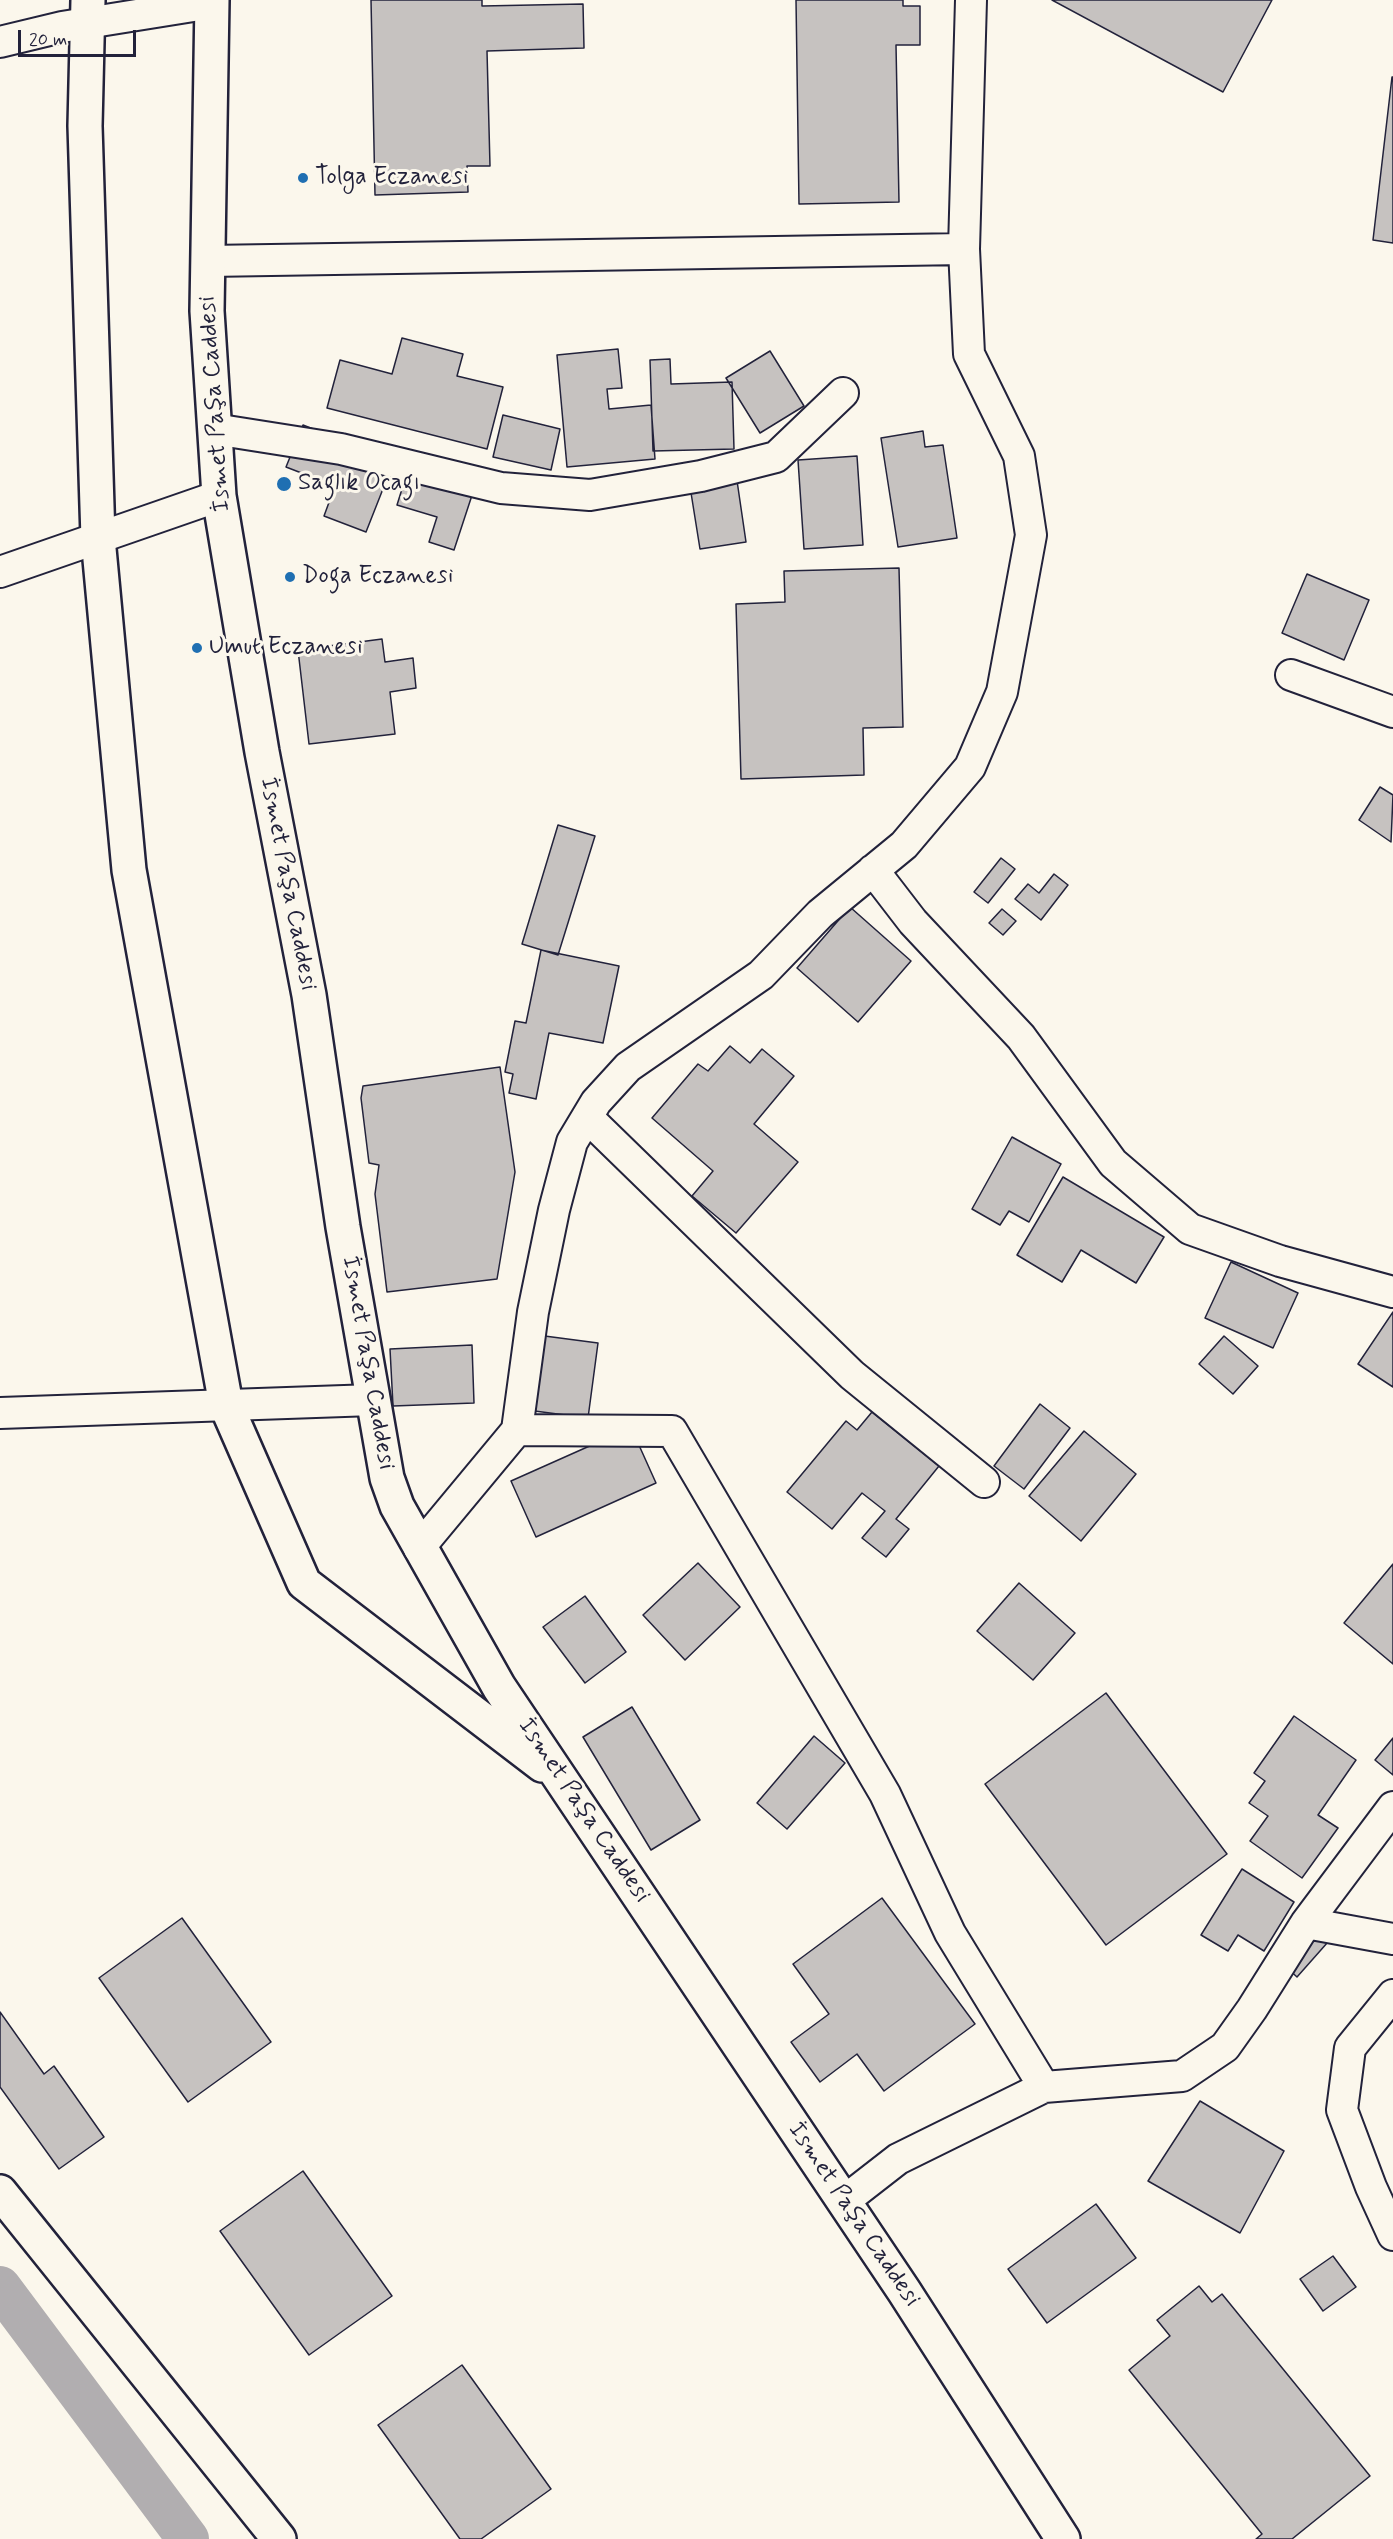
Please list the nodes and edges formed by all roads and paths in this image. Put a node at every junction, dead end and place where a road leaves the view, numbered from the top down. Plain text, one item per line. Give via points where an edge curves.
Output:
1 (970, 0) edge
2 (212, 1) edge
3 (88, 11) edge
4 (0, 42) edge
5 (964, 249) junction
6 (208, 261) junction
7 (843, 393) dead end
8 (213, 429) junction
9 (219, 496) junction
10 (98, 538) junction
11 (0, 572) edge
12 (1291, 675) dead end
13 (1393, 712) edge
14 (873, 870) junction
15 (587, 1117) junction
16 (1393, 1292) edge
17 (373, 1400) junction
18 (226, 1405) junction
19 (0, 1413) edge
20 (517, 1430) junction
21 (984, 1482) dead end
22 (420, 1548) junction
23 (563, 1781) junction
24 (1393, 1807) edge
25 (1306, 1923) junction
26 (1393, 1939) edge
27 (1393, 1995) edge
28 (1044, 2087) junction
29 (0, 2192) edge
30 (844, 2201) junction
31 (1393, 2235) edge
32 (279, 2539) edge
33 (1063, 2539) edge

1 - 5 street
2 - 3 street
2 - 6 main road, İsmet Paşa Caddesi
3 - 4 street
3 - 10 main road via 85,126
5 - 6 street
5 - 14 street via 969,354 1019,456 1031,535 1002,692 970,767 904,845
6 - 8 main road, İsmet Paşa Caddesi
7 - 8 street via 777,457 701,476 590,495 501,488 341,449
8 - 9 main road, İsmet Paşa Caddesi
9 - 10 street
9 - 17 main road, İsmet Paşa Caddesi via 262,752 309,996
10 - 11 street
10 - 18 main road via 129,870
12 - 13 street
14 - 15 street via 820,914 761,975 628,1067
14 - 16 street via 913,922 1021,1037 1113,1163 1190,1229 1280,1261
15 - 20 street via 572,1142 554,1210 533,1312
15 - 21 street via 852,1375
17 - 18 street
17 - 22 main road, İsmet Paşa Caddesi via 387,1478
18 - 19 street
18 - 23 main road via 304,1583
20 - 22 street
20 - 28 street via 672,1431 885,1794 950,1933
22 - 23 main road, İsmet Paşa Caddesi via 499,1687
23 - 30 main road, İsmet Paşa Caddesi
24 - 25 street
25 - 26 street
25 - 28 street via 1225,2047 1182,2076
27 - 31 street via 1350,2048 1342,2110
28 - 30 street via 898,2159
29 - 32 main road
30 - 33 main road, İsmet Paşa Caddesi

